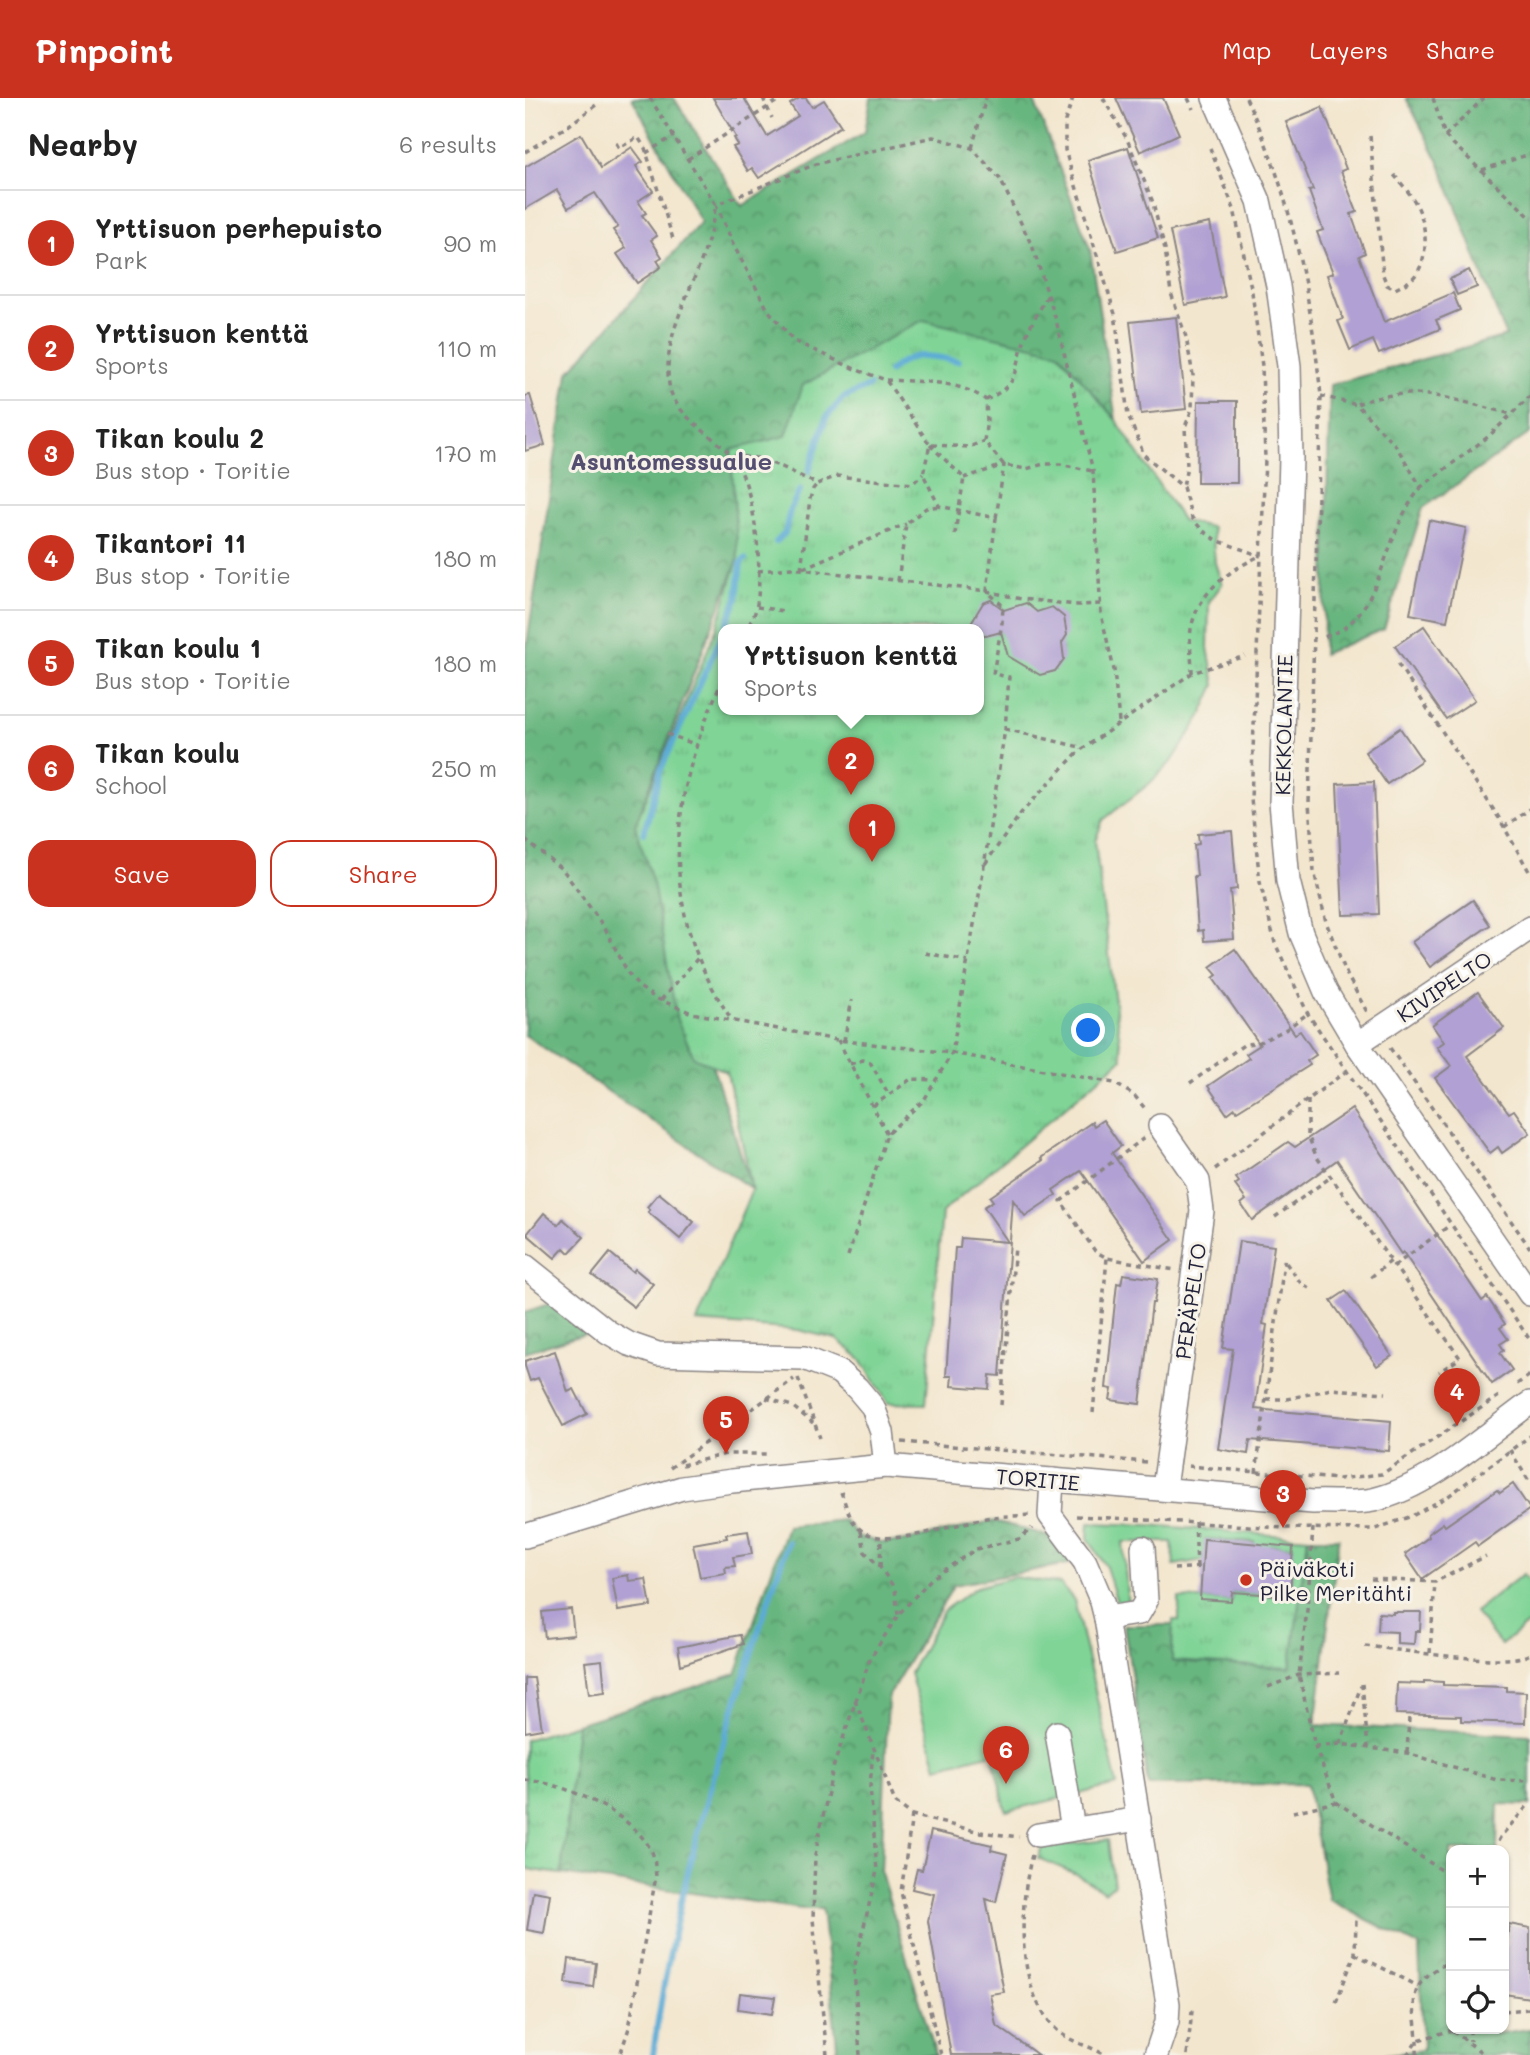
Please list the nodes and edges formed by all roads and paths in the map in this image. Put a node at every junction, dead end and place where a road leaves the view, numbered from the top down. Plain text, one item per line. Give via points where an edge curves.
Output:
1 (650, 98) edge
2 (763, 98) edge
3 (782, 98) edge
4 (986, 98) edge
5 (1073, 98) edge
6 (1103, 98) edge
7 (1215, 98) edge
8 (1246, 98) edge
9 (1433, 98) edge
10 (1484, 98) edge
11 (596, 105) dead end
12 (768, 107) junction
13 (772, 118) dead end
14 (674, 136) junction
15 (1370, 136) dead end
16 (1445, 136) junction
17 (616, 143) dead end
18 (972, 148) junction
19 (525, 152) edge
20 (646, 153) junction
21 (1530, 154) edge
22 (688, 159) junction
23 (1481, 171) junction
24 (1394, 175) dead end
25 (716, 205) junction
26 (1530, 217) edge
27 (674, 242) dead end
28 (1048, 295) junction
29 (886, 380) junction
30 (1321, 396) junction
31 (1530, 397) edge
32 (986, 400) junction
33 (1357, 405) junction
34 (1512, 414) junction
35 (984, 441) junction
36 (930, 445) junction
37 (733, 456) junction
38 (1004, 465) junction
39 (1093, 471) junction
40 (923, 474) junction
41 (964, 478) junction
42 (817, 484) junction
43 (1183, 487) junction
44 (1421, 487) junction
45 (939, 506) junction
46 (960, 511) junction
47 (996, 518) junction
48 (907, 524) junction
49 (954, 539) dead end
50 (801, 569) junction
51 (758, 571) junction
52 (898, 582) junction
53 (987, 591) junction
54 (1101, 604) junction
55 (757, 607) junction
56 (783, 611) dead end
57 (749, 624) edge
58 (1325, 637) dead end
59 (1245, 656) dead end
60 (1398, 664) dead end
61 (1192, 673) junction
62 (718, 692) edge
63 (1119, 722) junction
64 (1005, 729) junction
65 (667, 734) dead end
66 (697, 745) junction
67 (1084, 748) junction
68 (1530, 809) edge
69 (1504, 827) junction
70 (525, 840) edge
71 (984, 866) junction
72 (1530, 873) edge
73 (1530, 928) edge
74 (925, 953) dead end
75 (698, 958) junction
76 (968, 961) junction
77 (661, 1000) junction
78 (852, 1000) dead end
79 (1308, 1014) dead end
80 (733, 1020) junction
81 (1378, 1031) junction
82 (837, 1040) junction
83 (844, 1041) junction
84 (1357, 1044) junction
85 (952, 1053) junction
86 (850, 1064) junction
87 (1345, 1072) dead end
88 (936, 1080) junction
89 (1190, 1083) dead end
90 (889, 1095) junction
91 (1308, 1100) junction
92 (873, 1106) junction
93 (1160, 1126) junction
94 (887, 1134) junction
95 (1331, 1177) junction
96 (1198, 1181) junction
97 (1275, 1216) dead end
98 (1450, 1225) dead end
99 (1015, 1247) dead end
100 (1530, 1248) edge
101 (1285, 1255) dead end
102 (848, 1256) dead end
103 (1107, 1258) junction
104 (1285, 1261) junction
105 (1393, 1264) junction
106 (525, 1266) edge
107 (1193, 1273) junction
108 (1371, 1276) dead end
109 (1310, 1288) dead end
110 (1530, 1294) edge
111 (1440, 1372) dead end
112 (1530, 1375) edge
113 (1511, 1389) dead end
114 (1386, 1393) dead end
115 (1501, 1395) dead end
116 (766, 1398) junction
117 (1266, 1399) junction
118 (1530, 1403) edge
119 (1001, 1405) dead end
120 (1093, 1413) dead end
121 (815, 1424) junction
122 (820, 1438) dead end
123 (914, 1442) dead end
124 (1510, 1450) dead end
125 (1167, 1464) junction
126 (886, 1466) junction
127 (665, 1471) dead end
128 (1257, 1473) junction
129 (1052, 1480) junction
130 (1530, 1483) edge
131 (1164, 1488) junction
132 (1051, 1515) junction
133 (1195, 1522) dead end
134 (1313, 1528) dead end
135 (861, 1531) dead end
136 (525, 1536) edge
137 (881, 1538) dead end
138 (1143, 1548) dead end
139 (1486, 1556) dead end
140 (880, 1567) junction
141 (1197, 1567) junction
142 (1203, 1567) dead end
143 (1174, 1569) dead end
144 (1371, 1579) dead end
145 (1435, 1582) junction
146 (898, 1615) junction
147 (1106, 1618) junction
148 (1365, 1646) dead end
149 (1430, 1653) junction
150 (1530, 1654) edge
151 (1339, 1674) dead end
152 (1299, 1675) junction
153 (1268, 1688) dead end
154 (855, 1700) junction
155 (1409, 1718) dead end
156 (1057, 1733) dead end
157 (1341, 1744) junction
158 (1315, 1746) junction
159 (873, 1748) junction
160 (1368, 1748) junction
161 (1406, 1753) junction
162 (525, 1780) edge
163 (1530, 1780) edge
164 (1336, 1802) junction
165 (1530, 1803) edge
166 (1293, 1812) dead end
167 (912, 1815) junction
168 (1139, 1819) junction
169 (1073, 1829) junction
170 (1038, 1835) junction
171 (1496, 1845) edge
172 (1446, 1874) edge
173 (1356, 1919) dead end
174 (1355, 1954) junction
175 (1446, 1963) edge
176 (1417, 1986) junction
177 (1336, 2002) dead end
178 (1530, 2009) edge
179 (1509, 2011) edge
180 (1446, 2032) edge
181 (1459, 2034) edge
182 (1470, 2034) edge
183 (1418, 2040) junction
184 (1470, 2042) junction
185 (620, 2055) edge
186 (827, 2055) edge
187 (860, 2055) edge
188 (941, 2055) edge
189 (1105, 2055) edge
190 (1156, 2055) edge
191 (1407, 2055) edge
192 (1417, 2055) edge
193 (1485, 2055) edge

1 - 14 path
2 - 12 path
3 - 12 path
4 - 18 path
5 - 43 path via 1065,121 1065,150 1115,314 1128,415 1144,455
6 - 43 path via 1127,139 1152,200 1171,293 1186,337 1193,374
7 - 84 street, KEKKOLANTIE via 1259,201 1289,366 1281,802 1288,881 1301,933 1326,992
8 - 30 path via 1286,198 1306,283
9 - 16 path
10 - 16 path
11 - 19 path
12 - 13 path
12 - 22 path
14 - 20 path
14 - 22 path
15 - 24 path via 1383,275 1395,289 1417,272 1426,232 1415,203
16 - 23 path
17 - 20 path via 619,148 638,138
18 - 25 path via 933,138 842,158
18 - 28 path via 1000,179 1033,248
20 - 27 path
21 - 23 path
22 - 25 path
23 - 26 path
25 - 29 path via 768,310 794,341
25 - 37 path via 707,246 667,355 669,387 681,409
28 - 32 path via 1026,335 1015,377 1005,391
28 - 39 path
29 - 32 path via 954,385
29 - 36 path
30 - 33 path
30 - 81 path via 1309,803 1314,871 1326,922 1347,975
31 - 34 path
32 - 35 path
33 - 34 path via 1381,395 1422,393
33 - 44 path via 1396,446
34 - 44 path
35 - 36 path via 969,447
35 - 38 path
36 - 40 path
36 - 41 path
37 - 42 path via 757,458
37 - 51 path via 748,488
38 - 39 path via 1026,469 1060,464
38 - 41 path
38 - 47 path
39 - 54 path
40 - 42 path via 912,484 837,476
40 - 45 path
41 - 46 path
42 - 50 path via 810,499
43 - 61 path via 1192,518 1202,530 1216,540 1261,556 1220,580 1201,602 1191,630
44 - 58 path via 1399,520 1367,604 1348,626
45 - 46 path
45 - 48 path via 926,508
46 - 47 path
46 - 49 path
47 - 53 path
48 - 50 path
48 - 52 path
50 - 51 path
50 - 52 path
51 - 55 path
52 - 53 path
53 - 54 path via 1021,599
53 - 64 path via 1003,606 993,674 1009,677
54 - 63 path
55 - 56 path
55 - 57 path
59 - 61 path
60 - 69 path
61 - 63 path
62 - 66 path
63 - 67 path
64 - 67 path
64 - 71 path
65 - 66 path
66 - 75 path via 681,811 677,854 681,901
67 - 71 path via 1021,813
68 - 69 path
69 - 72 path
70 - 77 path via 563,870 604,927 628,973 638,986
71 - 76 path
73 - 81 street, KIVIPELTO
74 - 76 path
75 - 77 path
75 - 80 path
76 - 85 path
77 - 80 path via 692,1013
78 - 83 path
79 - 89 path via 1258,1043 1245,1044
80 - 82 path
81 - 84 street, KIVIPELTO
81 - 100 path
82 - 83 path
82 - 86 path
83 - 85 path
84 - 110 street, KEKKOLANTIE
85 - 88 path
85 - 93 path via 1114,1083 1134,1095
86 - 90 path via 870,1062
86 - 92 path
87 - 91 path
88 - 90 path via 911,1079
88 - 94 path via 924,1100
90 - 92 path
91 - 95 path via 1308,1135
91 - 96 path
92 - 94 path
93 - 96 street, PERÄPELTO
93 - 103 path via 1061,1201 1095,1251
94 - 102 path
95 - 97 path
95 - 105 path
96 - 107 street, PERÄPELTO via 1202,1211
98 - 105 path
99 - 119 path
101 - 104 path
103 - 107 path
103 - 120 path
104 - 109 path
104 - 117 path
105 - 108 path
105 - 111 path via 1459,1358
106 - 126 street via 608,1332 658,1354 804,1358 839,1372 873,1408 882,1432
107 - 125 street, PERÄPELTO
112 - 113 path
114 - 117 path via 1331,1389
115 - 128 path via 1382,1474 1338,1479
116 - 121 path via 792,1406
116 - 121 path via 798,1376
116 - 127 path
117 - 128 path
118 - 131 street, TORITIE via 1440,1468 1407,1488 1372,1501 1313,1502
121 - 122 path
123 - 125 path
124 - 130 path
125 - 128 path
125 - 131 street, PERÄPELTO
126 - 129 street, TORITIE
126 - 136 street, TORITIE via 682,1488
129 - 131 street, TORITIE
129 - 132 street
132 - 146 path via 1019,1539 976,1549 931,1579
132 - 147 street via 1084,1562
133 - 141 path
134 - 152 path
135 - 140 path via 865,1552
137 - 140 path
138 - 147 street via 1146,1601 1139,1614
139 - 145 path
140 - 146 path via 895,1589
141 - 142 path
141 - 143 path
144 - 145 path
145 - 149 path
146 - 154 path via 870,1659
147 - 168 street
148 - 149 path
149 - 150 path via 1494,1660 1523,1659
151 - 152 path
152 - 153 path
152 - 158 path
154 - 159 path
154 - 186 path via 833,1768 815,1855 813,1919
155 - 161 path
156 - 169 street
157 - 158 path
157 - 160 path
157 - 160 path via 1362,1684
158 - 164 path
159 - 167 path via 895,1802
159 - 187 path via 870,1787 877,1871 854,1969
160 - 161 path
161 - 163 path via 1497,1780
162 - 185 path via 542,1781 591,1799 639,1832 653,1853 656,1876
164 - 166 path
164 - 172 path
165 - 171 path
167 - 170 path via 1017,1838
167 - 188 path via 901,1892
168 - 169 street
168 - 190 street via 1168,2004
169 - 170 street
170 - 189 path via 1025,1881 1023,1914 1032,1993 1058,2032
173 - 174 path
174 - 176 path
174 - 177 path
175 - 176 path
176 - 183 path via 1413,2003
178 - 179 path
180 - 183 path
181 - 184 path
182 - 184 path
183 - 191 path
183 - 192 path
184 - 193 path

